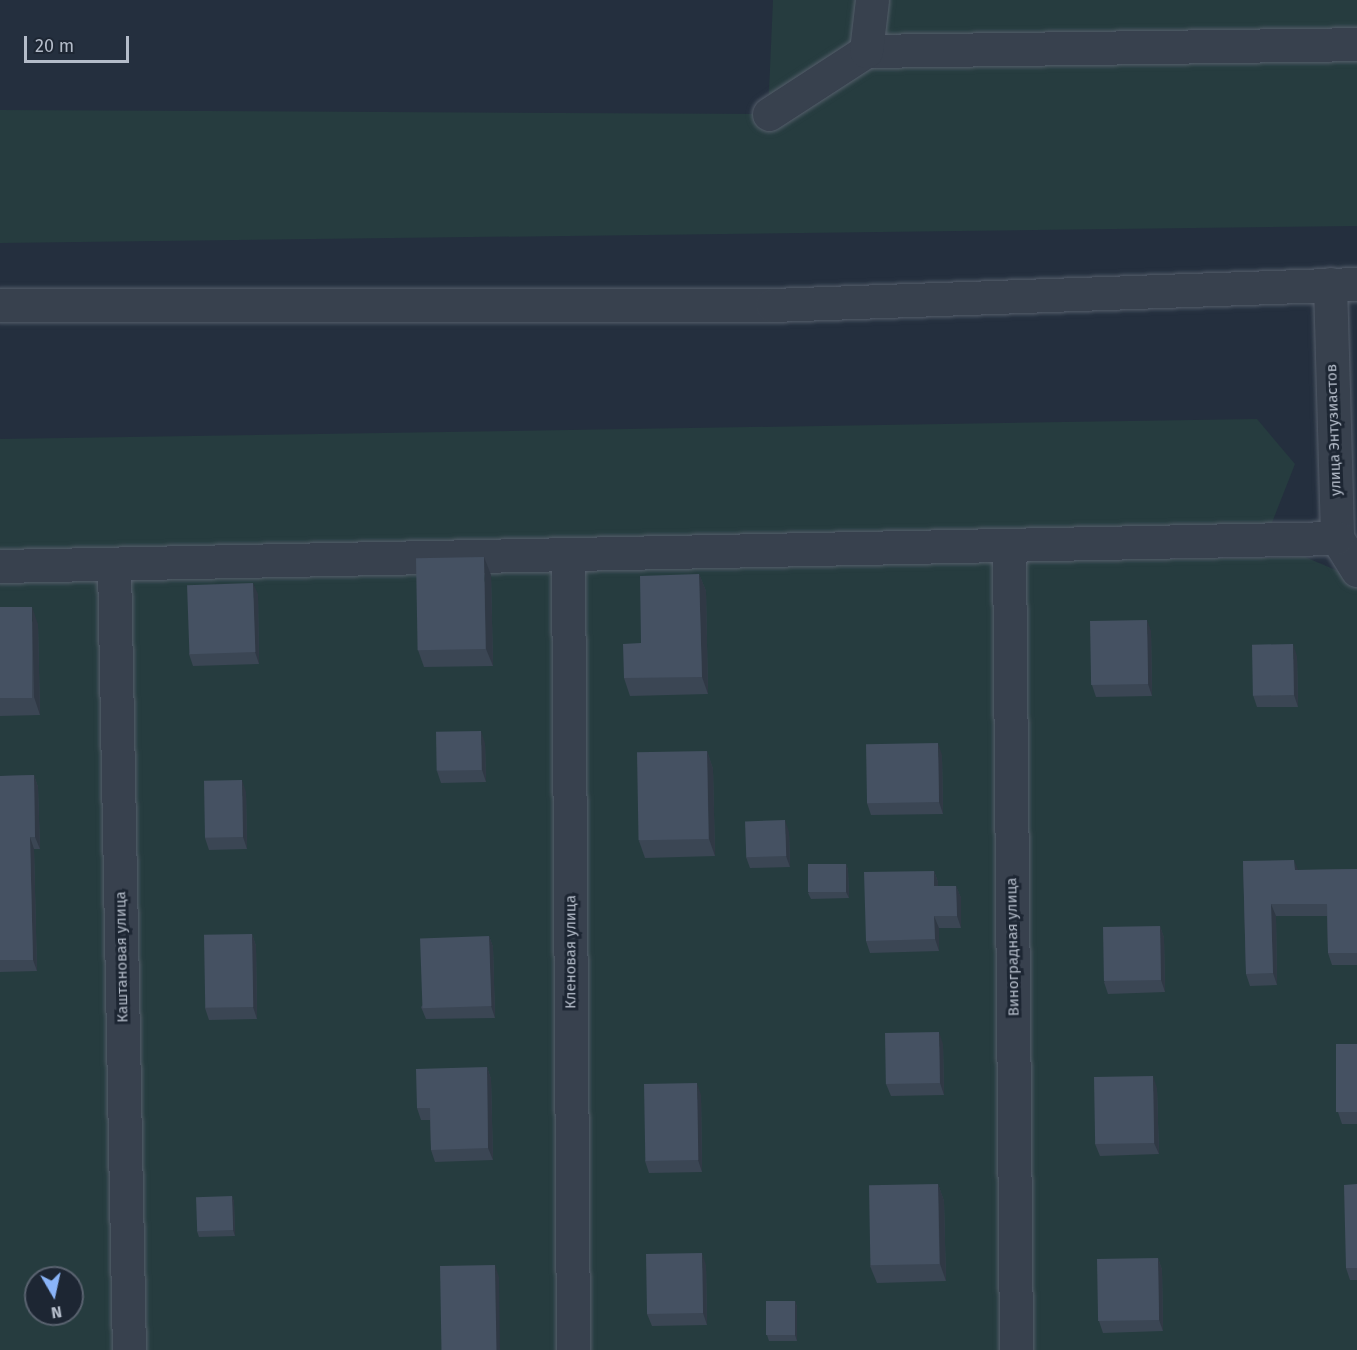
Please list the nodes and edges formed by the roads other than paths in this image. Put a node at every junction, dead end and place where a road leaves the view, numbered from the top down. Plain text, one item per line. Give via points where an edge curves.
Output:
1 (872, 0) edge
2 (1357, 44) edge
3 (866, 51) junction
4 (769, 114) dead end
5 (1343, 284) edge
6 (0, 304) edge
7 (1336, 538) junction
8 (1009, 544) junction
9 (568, 554) junction
10 (114, 565) junction
11 (0, 566) edge
12 (1357, 570) edge
13 (129, 1350) edge
14 (573, 1350) edge
15 (1016, 1350) edge

1 - 3 street
2 - 3 street
3 - 4 street
5 - 6 street via 772,305
5 - 7 street, улица Энтузиастов
7 - 8 street
7 - 12 street
8 - 9 street
8 - 15 street, Виноградная улица
9 - 10 street
9 - 14 street, Кленовая улица
10 - 11 street
10 - 13 street, Каштановая улица

